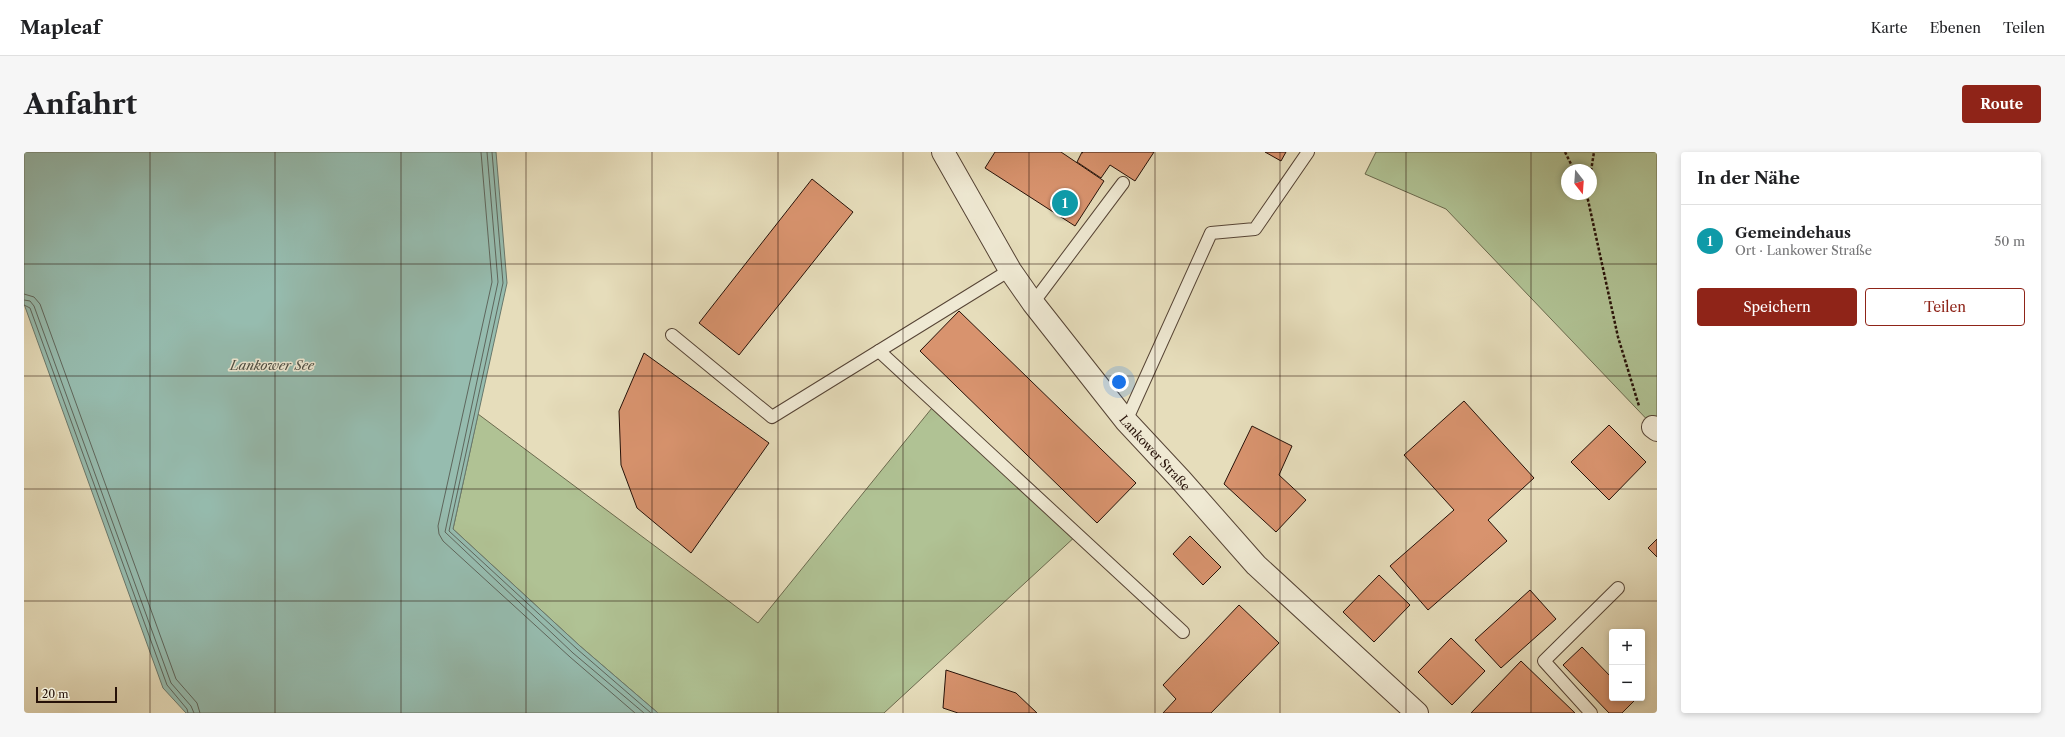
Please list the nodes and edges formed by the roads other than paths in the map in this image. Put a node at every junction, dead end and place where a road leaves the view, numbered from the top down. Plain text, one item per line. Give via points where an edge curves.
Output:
1 (943, 152) edge
2 (1308, 152) edge
3 (1123, 183) dead end
4 (1010, 270) junction
5 (1033, 303) junction
6 (672, 335) dead end
7 (879, 351) junction
8 (1126, 421) junction
9 (1618, 588) dead end
10 (1183, 632) dead end
11 (1417, 713) edge
12 (1591, 713) edge

1 - 4 street, Lankower Straße
2 - 8 lane via 1255,229 1211,233
3 - 5 lane
4 - 5 street, Lankower Straße
4 - 7 lane
5 - 8 street, Lankower Straße
6 - 7 lane via 772,417
7 - 10 lane
8 - 11 street, Lankower Straße via 1256,565
9 - 12 lane via 1544,661

